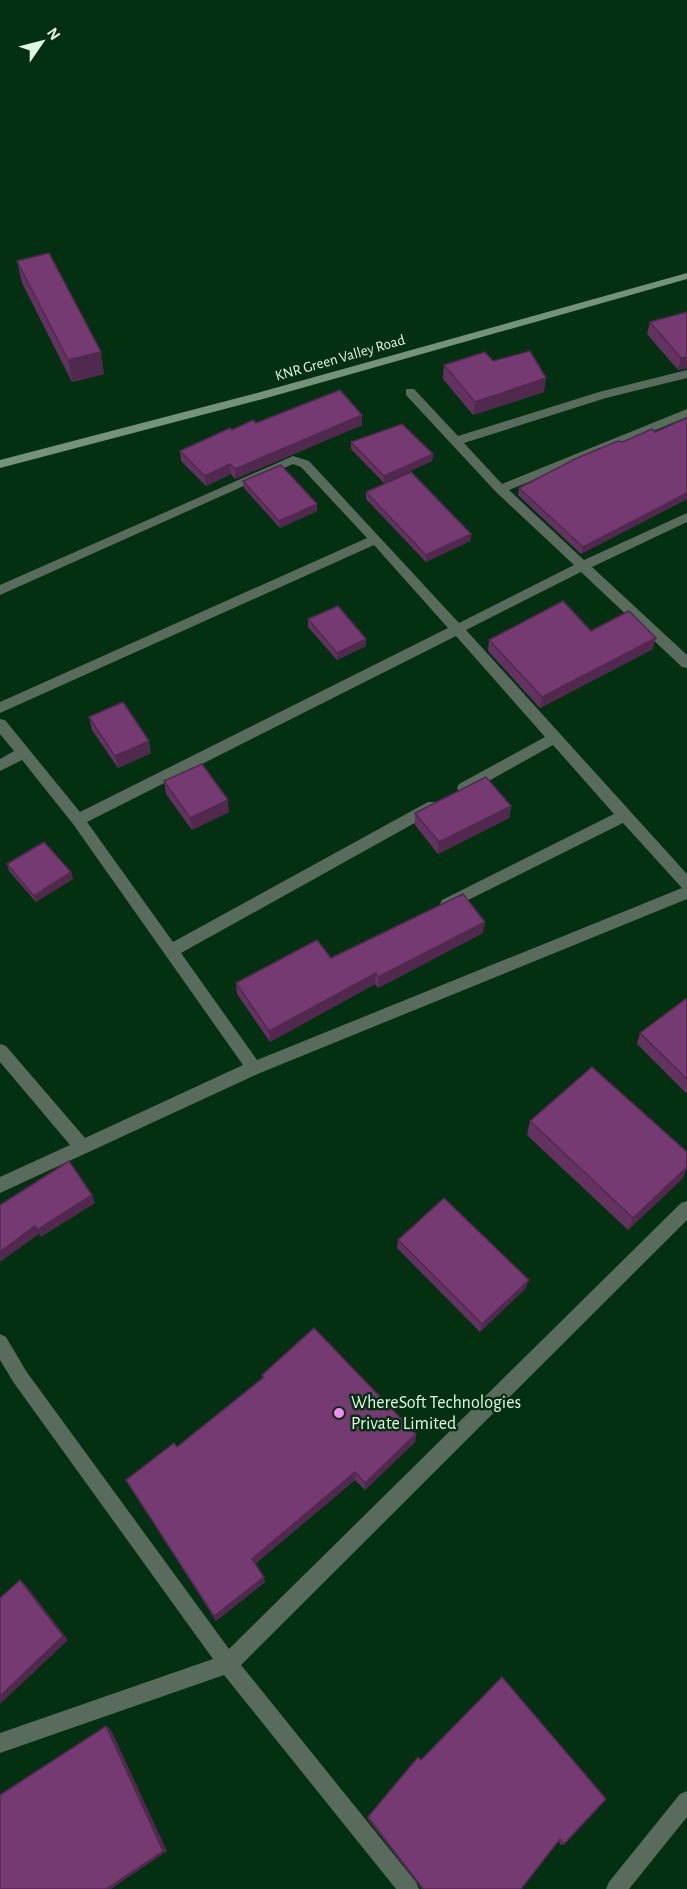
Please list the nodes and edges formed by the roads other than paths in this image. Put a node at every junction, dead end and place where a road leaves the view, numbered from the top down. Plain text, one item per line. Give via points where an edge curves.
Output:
1 (687, 276) edge
2 (687, 374) edge
3 (410, 392) dead end
4 (687, 413) edge
5 (456, 441) junction
6 (0, 464) edge
7 (500, 489) junction
8 (687, 517) edge
9 (376, 539) junction
10 (581, 567) junction
11 (0, 590) edge
12 (458, 630) junction
13 (687, 663) edge
14 (0, 708) edge
15 (0, 724) edge
16 (554, 739) junction
17 (22, 753) junction
18 (0, 766) edge
19 (624, 816) junction
20 (78, 820) junction
21 (687, 884) edge
22 (687, 893) edge
23 (436, 909) edge
24 (171, 951) junction
25 (0, 1051) edge
26 (254, 1068) junction
27 (82, 1146) junction
28 (0, 1185) edge
29 (687, 1209) edge
30 (0, 1343) edge
31 (228, 1664) junction
32 (0, 1743) edge
33 (687, 1801) edge
34 (409, 1889) edge
35 (616, 1889) edge

1 - 6 street, KNR Green Valley Road
2 - 5 street via 603,395
3 - 5 street
4 - 7 street
5 - 7 street
7 - 10 street
8 - 10 street
9 - 11 street via 305,464 293,460
9 - 12 street
9 - 14 street
10 - 12 street
10 - 13 street
12 - 16 street
12 - 20 street
15 - 17 street
16 - 19 street
16 - 24 street
17 - 18 street
17 - 20 street
19 - 21 street
19 - 23 street
20 - 24 street
22 - 26 street
24 - 26 street
25 - 27 street
26 - 27 street
27 - 28 street
29 - 31 street
30 - 31 street via 20,1377
31 - 32 street
31 - 34 street
33 - 35 street

